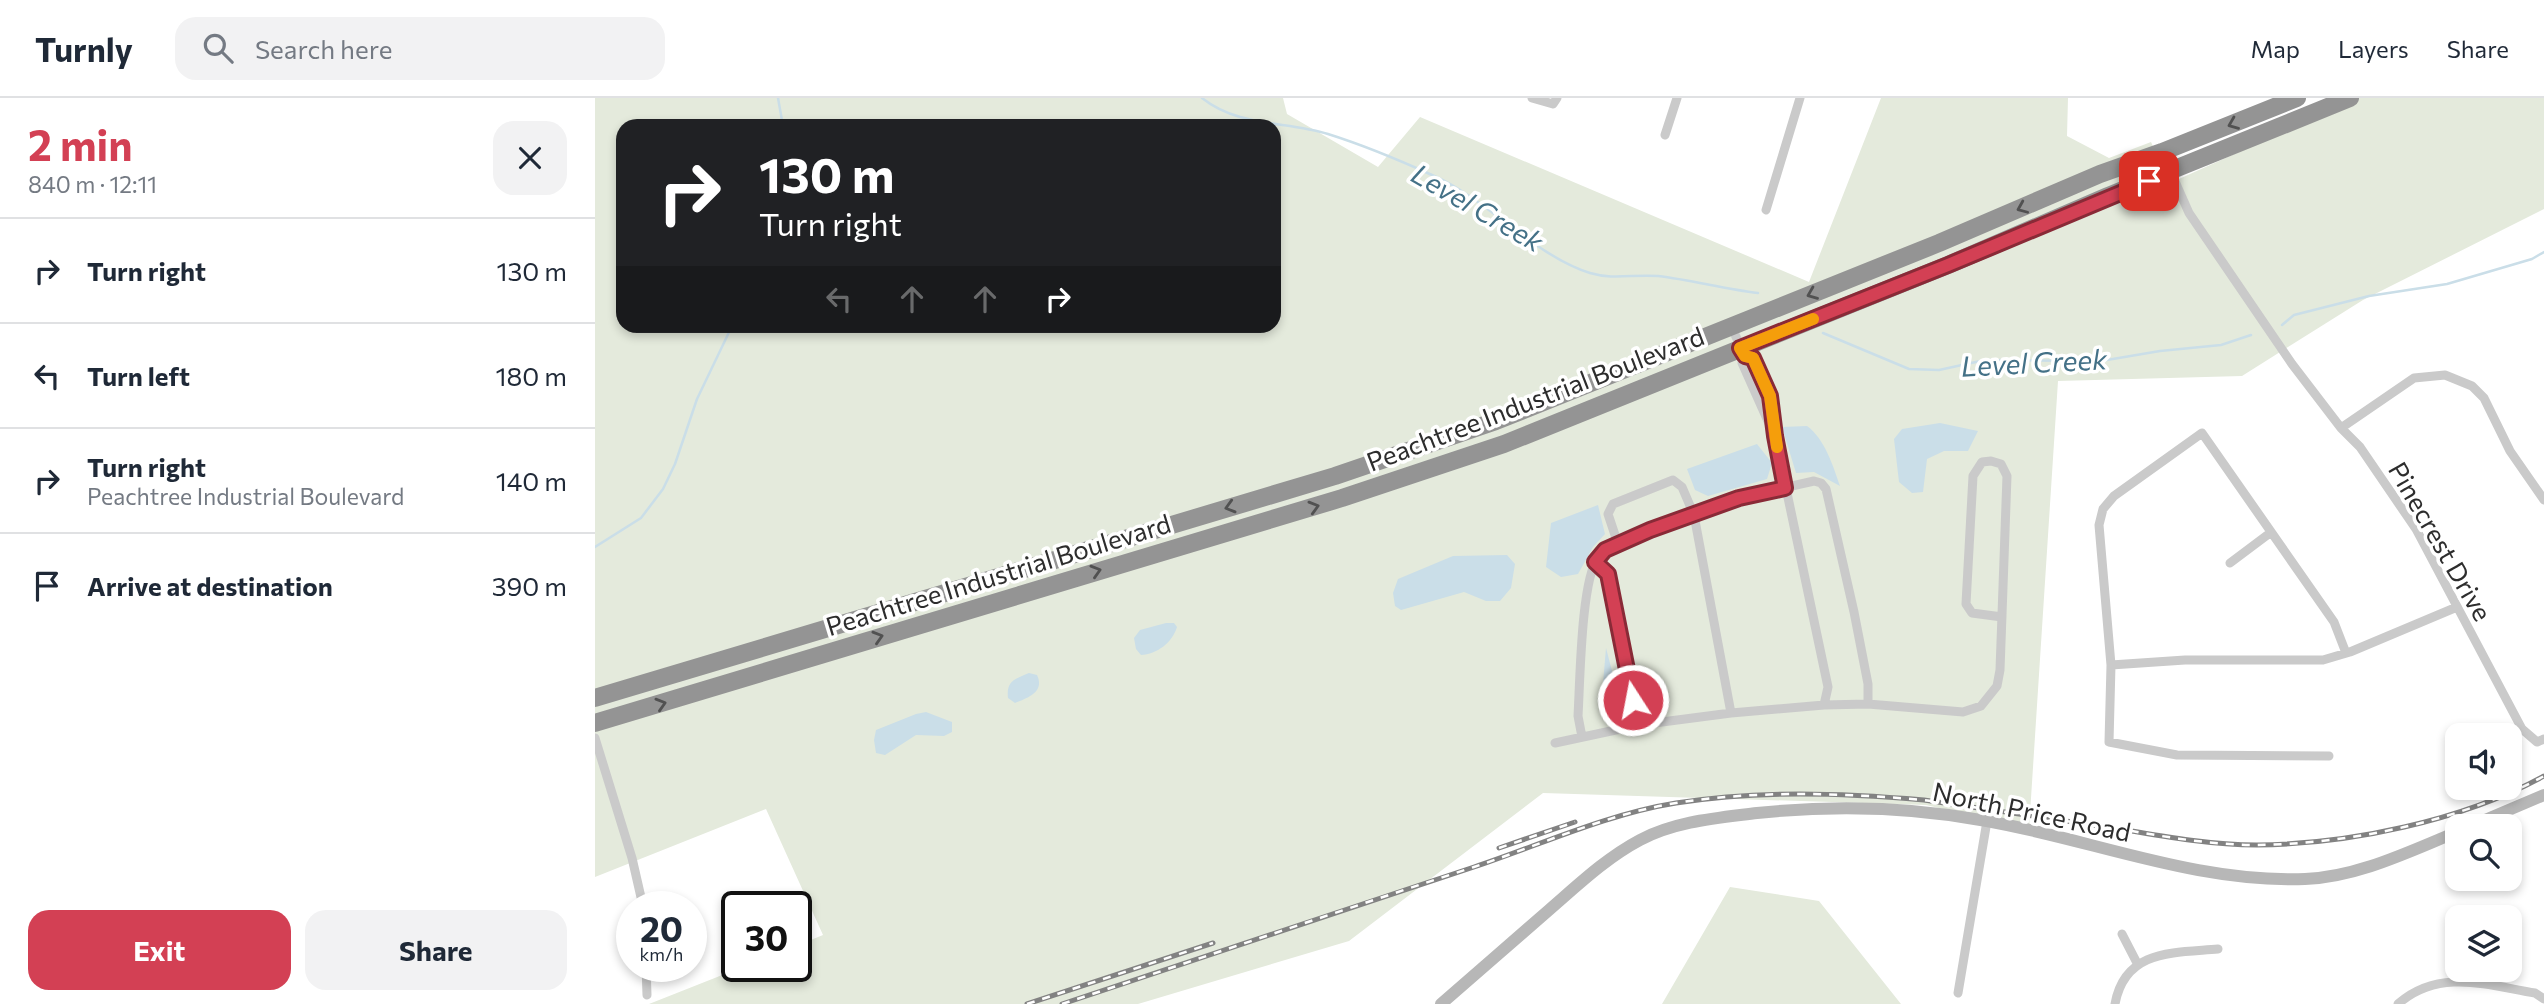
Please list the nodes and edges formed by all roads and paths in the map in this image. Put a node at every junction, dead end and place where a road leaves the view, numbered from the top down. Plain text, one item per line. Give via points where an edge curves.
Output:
1 (1532, 98) edge
2 (1557, 98) edge
3 (1677, 98) edge
4 (1800, 98) edge
5 (2297, 98) edge
6 (2350, 98) edge
7 (1665, 135) dead end
8 (2162, 152) junction
9 (2169, 173) junction
10 (1766, 209) dead end
11 (1731, 326) junction
12 (1742, 352) junction
13 (2341, 428) junction
14 (1785, 488) junction
15 (2544, 500) edge
16 (1694, 515) junction
17 (2270, 533) junction
18 (1618, 544) junction
19 (1595, 562) junction
20 (2230, 563) dead end
21 (2457, 607) junction
22 (2002, 617) junction
23 (2346, 653) junction
24 (2111, 665) junction
25 (595, 698) edge
26 (1868, 704) junction
27 (1824, 705) junction
28 (1731, 713) junction
29 (595, 723) edge
30 (1638, 726) junction
31 (1582, 737) junction
32 (595, 738) edge
33 (2544, 739) edge
34 (1555, 743) dead end
35 (2329, 756) dead end
36 (2544, 795) edge
37 (2499, 814) edge
38 (1987, 821) junction
39 (2445, 836) edge
40 (640, 891) edge
41 (2122, 934) dead end
42 (2218, 949) dead end
43 (2137, 963) junction
44 (647, 982) edge
45 (1958, 993) dead end
46 (647, 995) dead end
47 (2544, 999) edge
48 (1441, 1004) edge
49 (2115, 1004) edge
50 (2397, 1004) edge

1 - 2 street via 1553,104
3 - 7 street
4 - 10 street
5 -> 8 highway, Peachtree Industrial Boulevard
6 - 9 highway, Peachtree Industrial Boulevard
8 - 9 street, Pinecrest Drive
8 -> 11 highway, Peachtree Industrial Boulevard
9 - 12 highway, Peachtree Industrial Boulevard
9 - 13 street, Pinecrest Drive via 2189,213
11 - 12 street
11 -> 25 highway, Peachtree Industrial Boulevard via 1496,421 1347,472
12 - 14 street via 1753,358 1770,396
29 -> 12 highway, Peachtree Industrial Boulevard via 1342,498 1504,444
13 - 15 street via 2414,378 2445,375 2472,386 2484,398 2509,451
13 - 21 street, Pinecrest Drive via 2360,447 2416,529
14 - 16 street
14 - 26 street via 1814,481 1826,489 1854,612
14 - 27 street via 1828,687
16 - 18 street
16 - 18 street via 1682,487 1673,480 1613,504 1608,514
16 - 28 street
17 - 20 street
17 - 23 street via 2334,622
17 - 24 street via 2202,433 2114,496 2103,509 2099,525
18 - 19 street
19 - 30 street via 1608,574
19 - 31 street via 1587,582 1578,716
21 - 23 street
21 - 33 street, Pinecrest Drive via 2522,729 2537,742
22 - 22 street via 2007,476 2001,464 1991,461 1982,462 1973,476 1966,604 1972,613
22 - 26 street via 1997,686 1980,706 1963,712
23 - 24 street via 2323,660
24 - 35 street via 2109,742 2177,755
26 - 27 street
27 - 28 street
28 - 30 street
30 - 31 street
31 - 34 street
32 - 40 street
36 - 37 street
38 - 39 street, North Price Road via 2220,874 2269,879 2310,878 2358,869
38 - 45 street
38 - 48 street, North Price Road via 1926,811 1788,810 1668,828 1600,866
41 - 43 street
42 - 43 street via 2170,952
43 - 49 street
44 - 46 street
47 - 50 street via 2535,993 2467,982 2438,982

